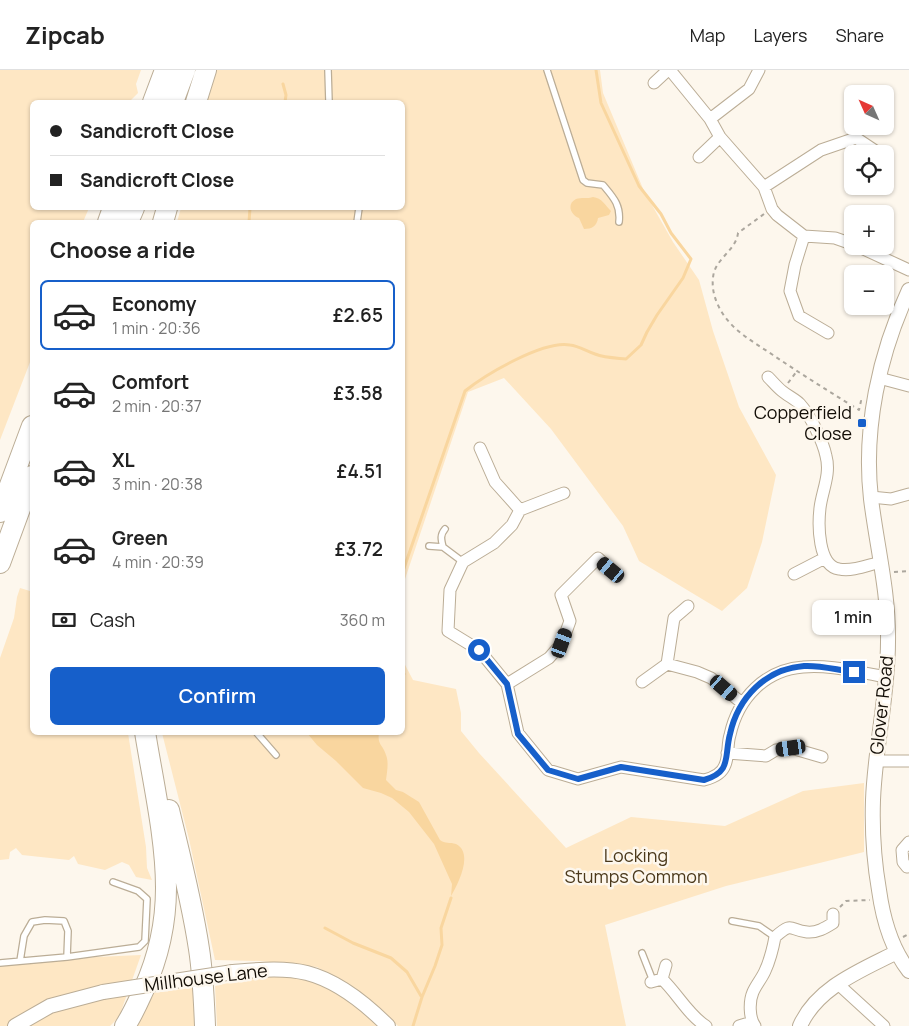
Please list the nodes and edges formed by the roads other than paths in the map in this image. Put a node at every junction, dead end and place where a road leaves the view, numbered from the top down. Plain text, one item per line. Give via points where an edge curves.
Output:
1 (165, 70) edge
2 (185, 70) edge
3 (206, 70) edge
4 (328, 70) edge
5 (547, 70) edge
6 (669, 70) edge
7 (759, 70) edge
8 (654, 83) dead end
9 (154, 100) edge
10 (174, 100) edge
11 (197, 100) edge
12 (329, 100) edge
13 (710, 119) junction
14 (850, 135) edge
15 (859, 135) edge
16 (720, 137) junction
17 (870, 145) edge
18 (699, 157) dead end
19 (764, 187) junction
20 (618, 222) dead end
21 (804, 236) junction
22 (844, 241) edge
23 (876, 255) edge
24 (909, 270) edge
25 (909, 290) edge
26 (828, 333) dead end
27 (768, 377) dead end
28 (879, 378) junction
29 (909, 386) edge
30 (30, 431) edge
31 (480, 448) dead end
32 (30, 481) edge
33 (564, 493) dead end
34 (909, 494) edge
35 (871, 498) junction
36 (520, 510) junction
37 (0, 512) edge
38 (445, 529) dead end
39 (429, 546) dead end
40 (443, 547) junction
41 (824, 558) junction
42 (463, 562) junction
43 (0, 563) edge
44 (881, 568) junction
45 (611, 570) dead end
46 (794, 574) dead end
47 (688, 606) dead end
48 (667, 664) junction
49 (887, 677) junction
50 (642, 682) dead end
51 (507, 684) junction
52 (742, 703) junction
53 (145, 735) edge
54 (153, 735) edge
55 (258, 735) edge
56 (727, 753) junction
57 (276, 756) dead end
58 (822, 757) dead end
59 (877, 761) junction
60 (909, 761) edge
61 (902, 845) edge
62 (907, 867) dead end
63 (113, 882) dead end
64 (834, 914) road end
65 (732, 921) dead end
66 (775, 937) junction
67 (897, 952) junction
68 (642, 953) dead end
69 (67, 957) junction
70 (20, 961) junction
71 (0, 963) edge
72 (666, 966) dead end
73 (909, 971) edge
74 (655, 981) junction
75 (838, 984) junction
76 (698, 1024) edge
77 (754, 1024) edge
78 (14, 1026) edge
79 (125, 1026) edge
80 (205, 1026) edge
81 (388, 1026) edge
82 (739, 1026) edge
83 (800, 1026) edge
84 (884, 1026) edge

1 - 9 highway
2 - 10 highway
3 - 11 highway
4 - 12 lane
5 - 20 lane via 582,180 602,185 610,194 620,212
6 - 8 street
6 - 13 street
7 - 13 street via 749,89
13 - 16 street
14 - 19 street
15 - 17 street
16 - 18 street
16 - 19 street
19 - 21 street via 772,209
21 - 22 street
21 - 26 street via 790,291 798,316
23 - 24 street
25 - 28 street, Glover Road via 891,335
27 - 41 street via 806,412 826,456 828,468 819,518
28 - 29 street
28 - 35 street, Glover Road via 869,456
30 - 37 highway
31 - 36 street via 495,482
32 - 43 highway
33 - 36 street
34 - 35 street via 891,499
35 - 44 street, Glover Road
36 - 42 street via 512,525 494,543
38 - 40 lane via 441,534
39 - 40 lane
40 - 42 lane
41 - 44 street via 839,569
41 - 46 street
42 - 51 street via 450,590 448,631 479,650
44 - 49 street, Glover Road via 888,624
45 - 51 street via 598,558 561,595 570,621 562,643 548,658
47 - 48 street via 674,618
48 - 50 street
48 - 52 street via 711,678
49 - 52 street via 820,667 787,669 762,681
49 - 59 street, Glover Road
51 - 56 street via 518,734 548,770 578,779 621,767 704,780 721,772 726,765
52 - 56 street via 730,734
53 - 79 highway via 166,889 162,933 153,969
54 - 80 highway via 198,940
55 - 57 lane
56 - 58 street via 766,756 776,750 791,748
59 - 60 street
59 - 67 street, Glover Road via 873,799 875,868 887,926
61 - 62 street via 903,862
63 - 69 lane via 138,891 147,899 145,941 139,947
64 - 66 street via 833,924 819,931 806,932 793,927 783,929
65 - 66 lane via 759,926
66 - 77 street via 765,972 752,993 750,1006
67 - 73 street, Glover Road
67 - 75 street
68 - 74 lane
69 - 70 lane
69 - 70 lane via 68,931 64,921 45,920 32,922 24,936
70 - 71 lane
72 - 74 street
74 - 76 street via 675,991
75 - 83 street via 813,1006
75 - 84 street
77 - 82 street
78 - 81 street, Millhouse Lane, bridge via 50,1006 104,992 233,972 280,970 307,973 345,990

